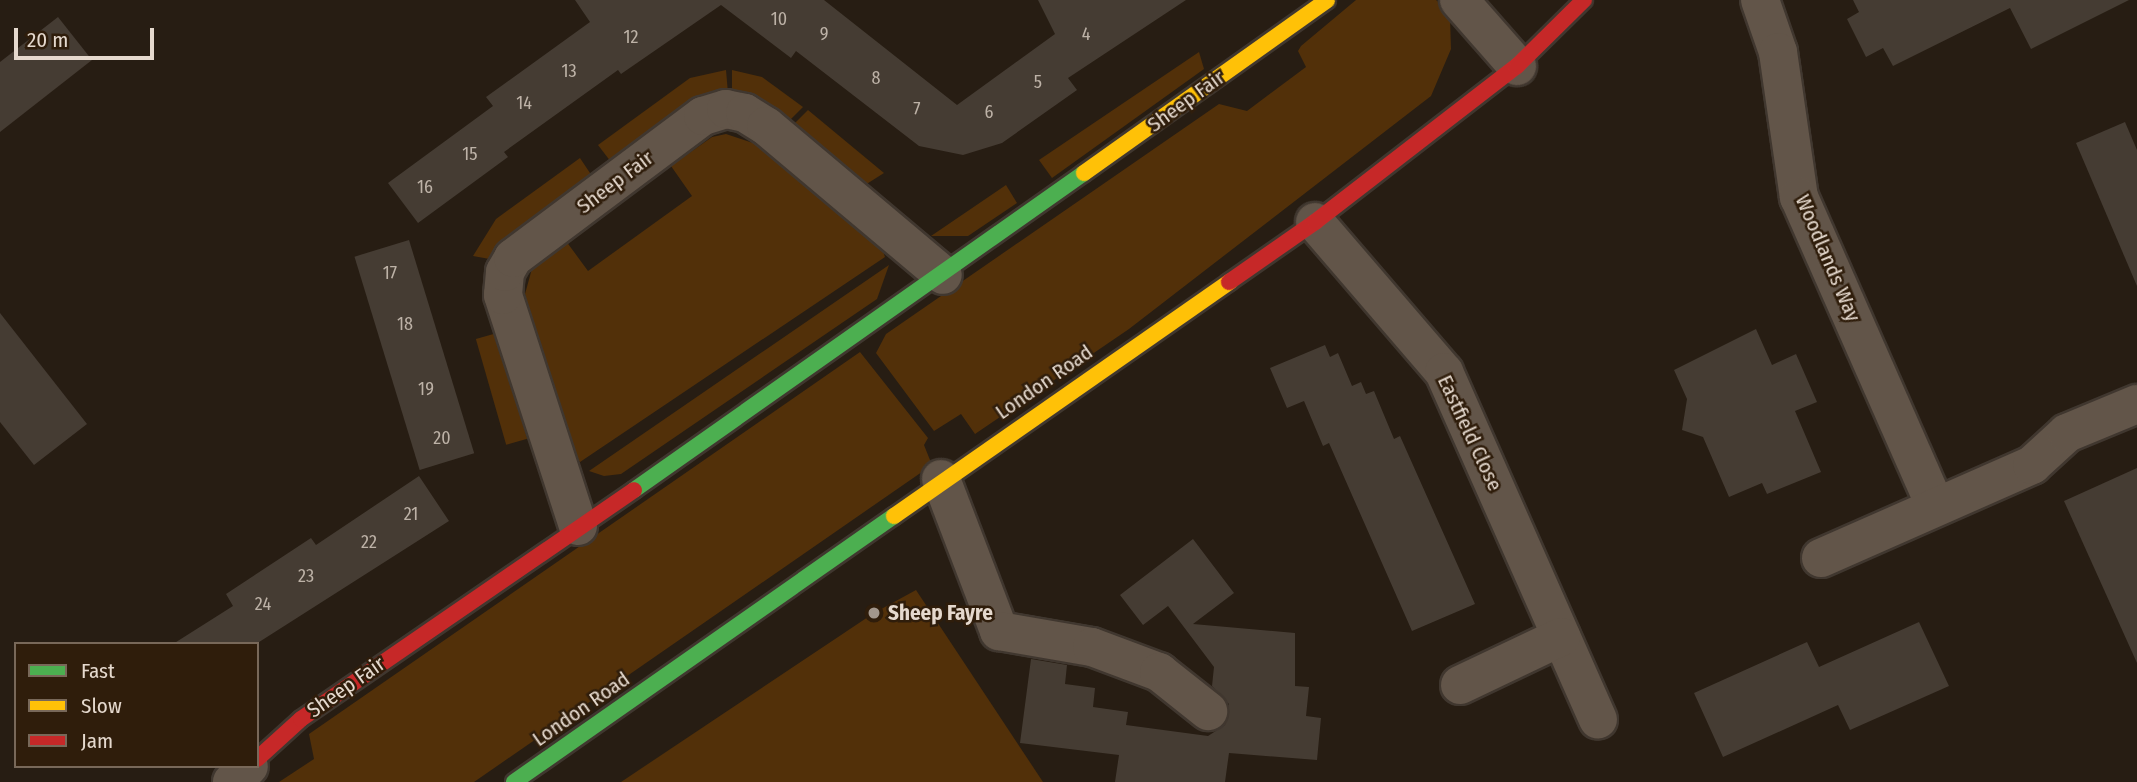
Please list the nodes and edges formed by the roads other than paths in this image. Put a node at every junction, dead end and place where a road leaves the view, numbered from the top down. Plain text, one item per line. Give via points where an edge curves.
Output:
1 (1326, 0) edge
2 (1460, 0) edge
3 (1584, 0) edge
4 (1760, 0) edge
5 (1517, 66) junction
6 (1314, 222) junction
7 (943, 275) junction
8 (2137, 404) edge
9 (941, 479) junction
10 (1935, 505) junction
11 (578, 526) junction
12 (1821, 558) dead end
13 (1561, 636) junction
14 (1460, 685) dead end
15 (1208, 711) dead end
16 (1598, 719) dead end
17 (259, 757) edge
18 (247, 768) edge
19 (232, 782) edge
20 (514, 782) edge

1 - 7 street, Sheep Fair
2 - 5 street
3 - 5 street, London Road
4 - 10 street, Woodlands Way via 1779,52 1799,197
5 - 6 street, London Road
6 - 9 street, London Road
6 - 13 street, Eastfield Close via 1444,372
7 - 11 street, Sheep Fair
7 - 11 street, Sheep Fair via 766,126 745,113 726,109 703,116 513,258 505,272 503,295
8 - 10 street via 2067,433 2032,465
9 - 15 street via 999,631 1092,647 1159,672
9 - 20 street, London Road
10 - 12 street
11 - 17 street, Sheep Fair via 301,719
13 - 14 street
13 - 16 street, Eastfield Close
18 - 19 street

